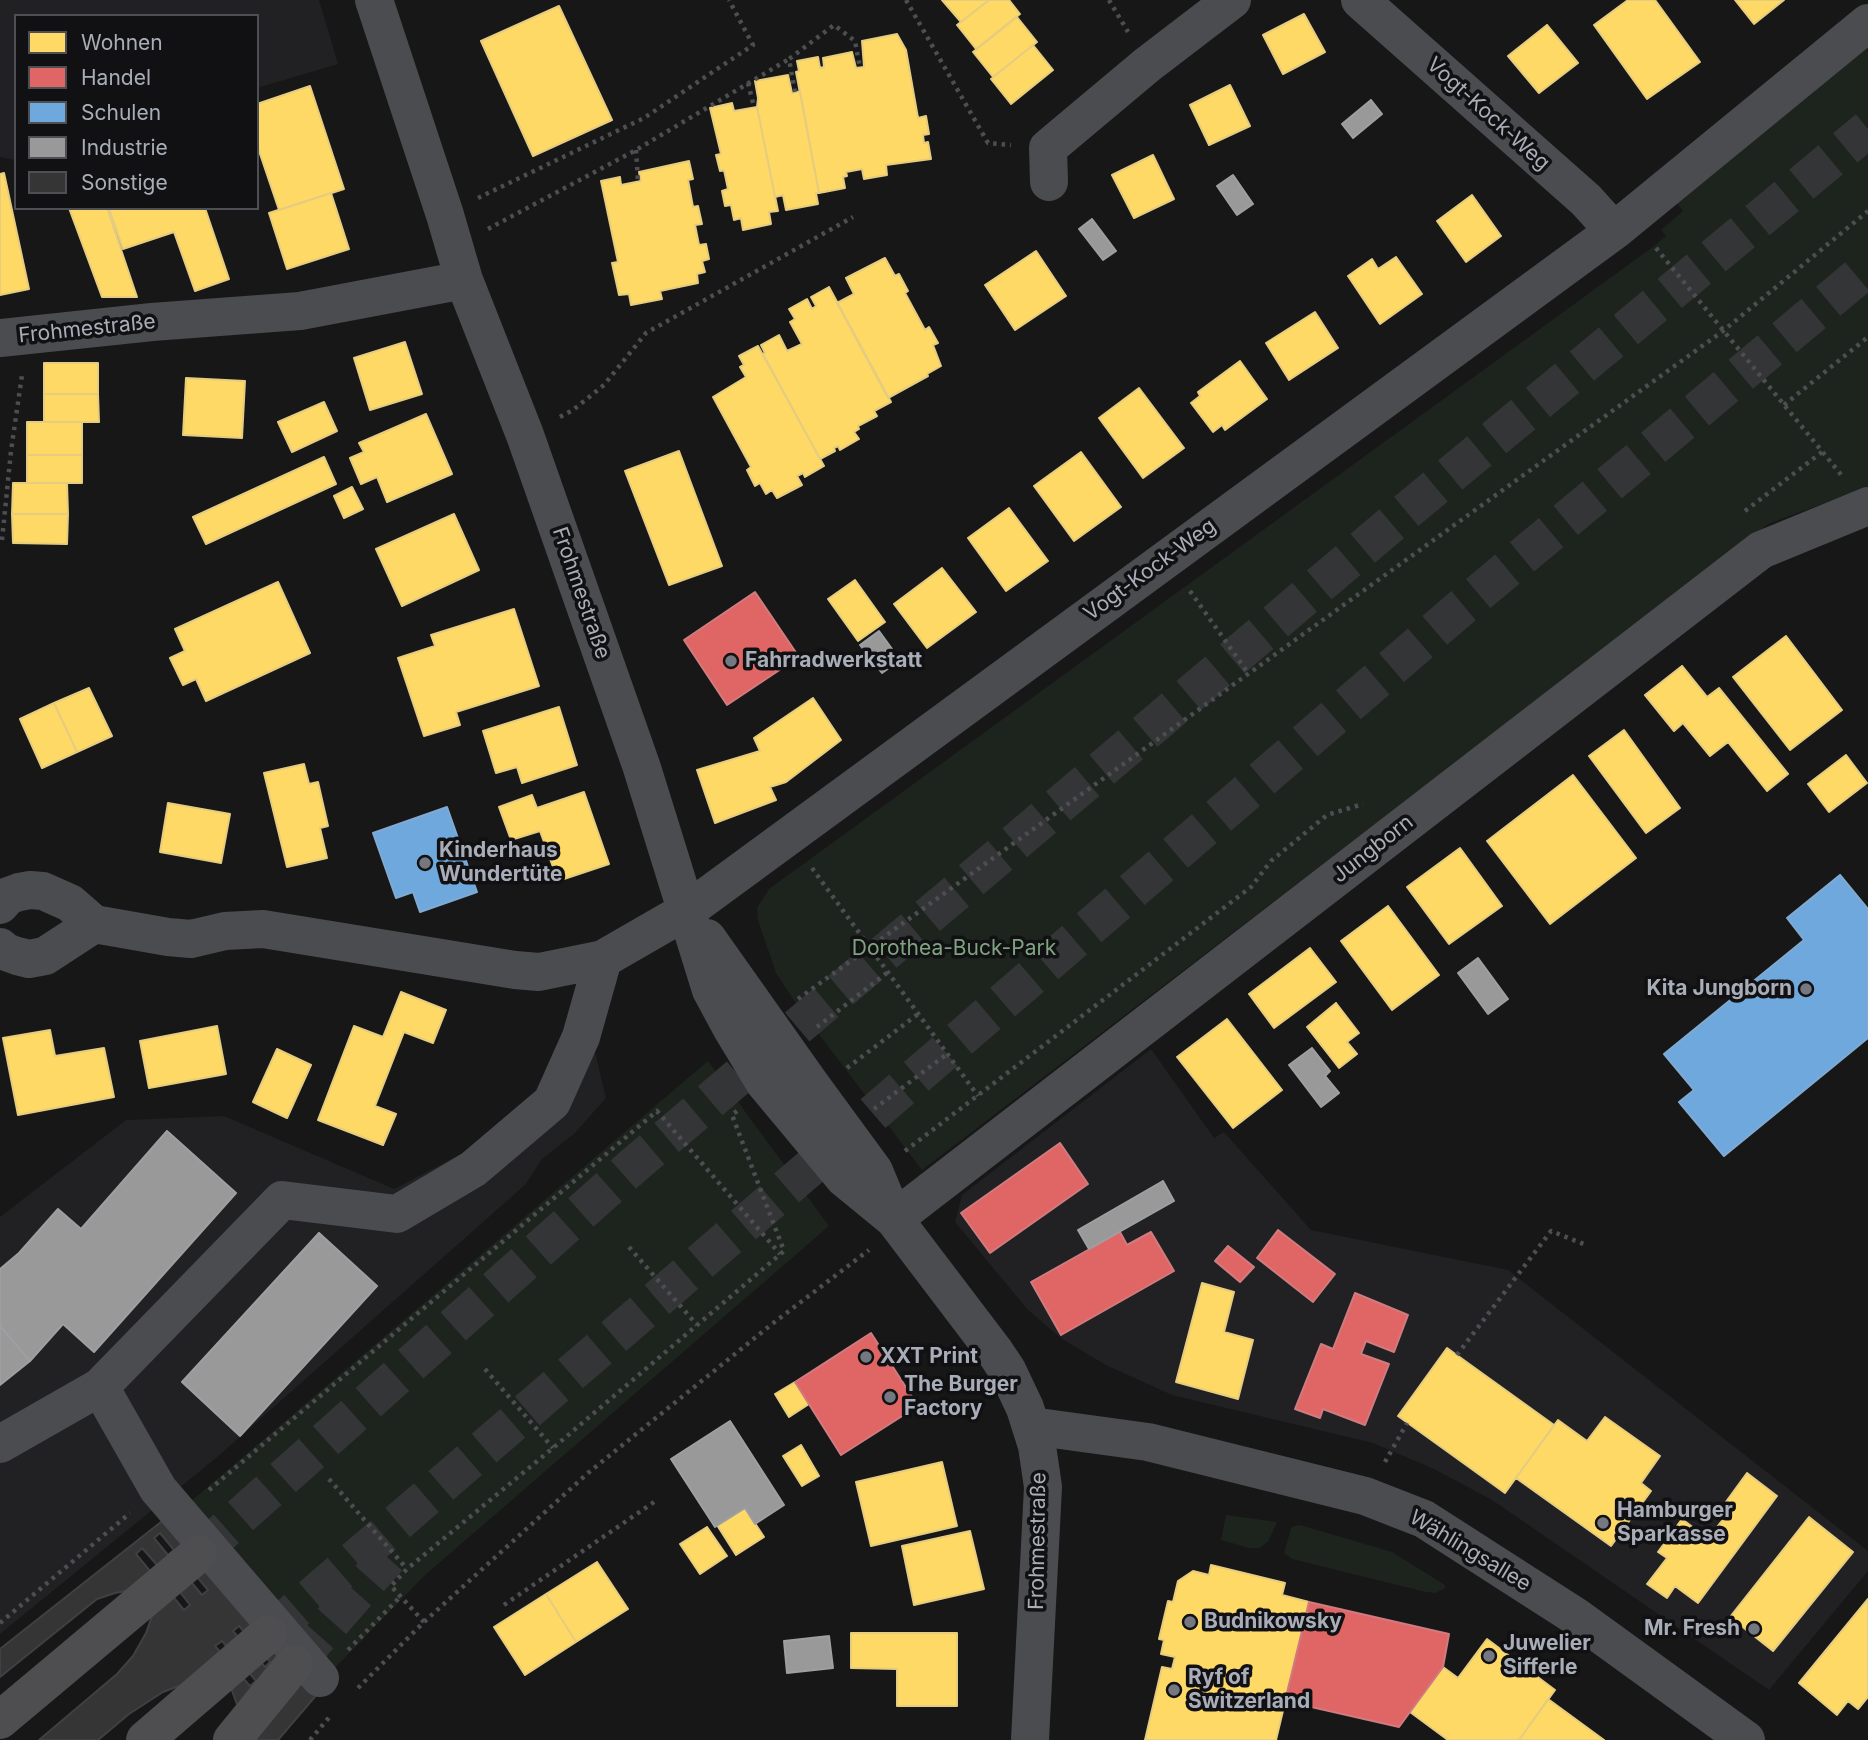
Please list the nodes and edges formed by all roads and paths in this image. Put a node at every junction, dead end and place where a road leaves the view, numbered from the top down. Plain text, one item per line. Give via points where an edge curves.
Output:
1 (374, 0) edge
2 (729, 0) edge
3 (906, 0) edge
4 (1232, 0) edge
5 (1360, 0) edge
6 (1868, 23) edge
7 (789, 59) junction
8 (860, 68) dead end
9 (748, 83) junction
10 (795, 92) dead end
11 (754, 107) dead end
12 (636, 150) junction
13 (1048, 165) joint
14 (638, 181) dead end
15 (1868, 211) edge
16 (853, 217) dead end
17 (1622, 224) junction
18 (454, 247) junction
19 (1723, 331) junction
20 (14, 337) edge
21 (1868, 337) edge
22 (1784, 405) junction
23 (525, 435) junction
24 (1868, 506) edge
25 (1734, 520) dead end
26 (2, 540) dead end
27 (1166, 559) junction
28 (1248, 673) junction
29 (1371, 798) dead end
30 (788, 836) junction
31 (0, 905) edge
32 (688, 910) junction
33 (94, 924) junction
34 (869, 947) junction
35 (2, 953) edge
36 (603, 959) junction
37 (888, 972) junction
38 (795, 1002) dead end
39 (918, 1014) junction
40 (815, 1029) dead end
41 (947, 1054) junction
42 (845, 1069) dead end
43 (978, 1096) junction
44 (741, 1108) dead end
45 (875, 1108) dead end
46 (874, 1171) junction
47 (897, 1223) junction
48 (1586, 1245) dead end
49 (629, 1247) dead end
50 (780, 1254) junction
51 (697, 1325) junction
52 (1457, 1355) dead end
53 (485, 1369) dead end
54 (100, 1387) junction
55 (1031, 1426) junction
56 (0, 1444) edge
57 (553, 1448) junction
58 (329, 1479) dead end
59 (158, 1489) junction
60 (209, 1490) dead end
61 (657, 1500) dead end
62 (198, 1554) tunnel mouth
63 (407, 1569) junction
64 (400, 1597) junction
65 (504, 1605) dead end
66 (424, 1622) junction
67 (0, 1623) edge
68 (268, 1634) tunnel mouth
69 (322, 1679) junction
70 (333, 1713) dead end
71 (0, 1720) edge
72 (145, 1740) edge
73 (232, 1740) edge
74 (310, 1740) edge
75 (1030, 1740) edge
76 (1746, 1740) edge

1 - 18 street, Frohmestraße
2 - 18 path via 753,44
3 - 13 path via 988,143
4 - 13 street via 1147,65
5 - 17 street, Vogt-Kock-Weg via 1586,200
6 - 17 street, Vogt-Kock-Weg
7 - 8 path via 834,26 855,41
7 - 9 path
7 - 10 path
9 - 11 path
9 - 12 path
12 - 14 path
12 - 18 path
15 - 19 path
16 - 23 path via 646,333 604,385 573,410
17 - 19 path
17 - 27 street, Vogt-Kock-Weg
18 - 20 street, Frohmestraße via 300,311
18 - 23 street, Frohmestraße
19 - 22 path
19 - 28 path
20 - 26 path
21 - 22 path
22 - 25 path via 1822,452
23 - 32 street, Frohmestraße
24 - 47 street, Jungborn via 1761,551
27 - 28 path
27 - 30 street, Vogt-Kock-Weg
28 - 34 path
29 - 43 path via 1327,815 1270,860 1251,887
30 - 32 street, Vogt-Kock-Weg
30 - 34 path
31 - 33 street via 19,892 43,891 70,903
32 - 36 street
32 - 46 street, Frohmestraße
32 - 47 street, Frohmestraße via 711,990 764,1082 844,1178
33 - 35 street via 45,956 29,959
33 - 36 street via 191,939 263,929 539,972
34 - 37 path
34 - 38 path
36 - 54 street via 581,1037 552,1102 473,1169 397,1214 282,1200
37 - 39 path
37 - 40 path
39 - 41 path
39 - 42 path
41 - 43 path
41 - 45 path
43 - 46 path
44 - 50 path via 733,1115 784,1251
46 - 47 street, Frohmestraße
47 - 55 street, Frohmestraße via 1001,1361
47 - 66 path via 588,1473
48 - 52 path via 1551,1231
49 - 51 path
50 - 51 path
50 - 60 path via 657,1111
51 - 57 path
53 - 57 path
54 - 56 street
54 - 59 street
55 - 75 street, Frohmestraße via 1044,1508
55 - 76 street, Wählingsallee via 1148,1442 1365,1496 1415,1516 1575,1616
57 - 63 path
58 - 63 path
59 - 67 path
59 - 69 street
61 - 65 path
62 - 71 highway
63 - 64 path via 391,1587
64 - 66 path
64 - 69 path
66 - 69 path
68 - 72 highway
69 - 73 highway
70 - 74 path

